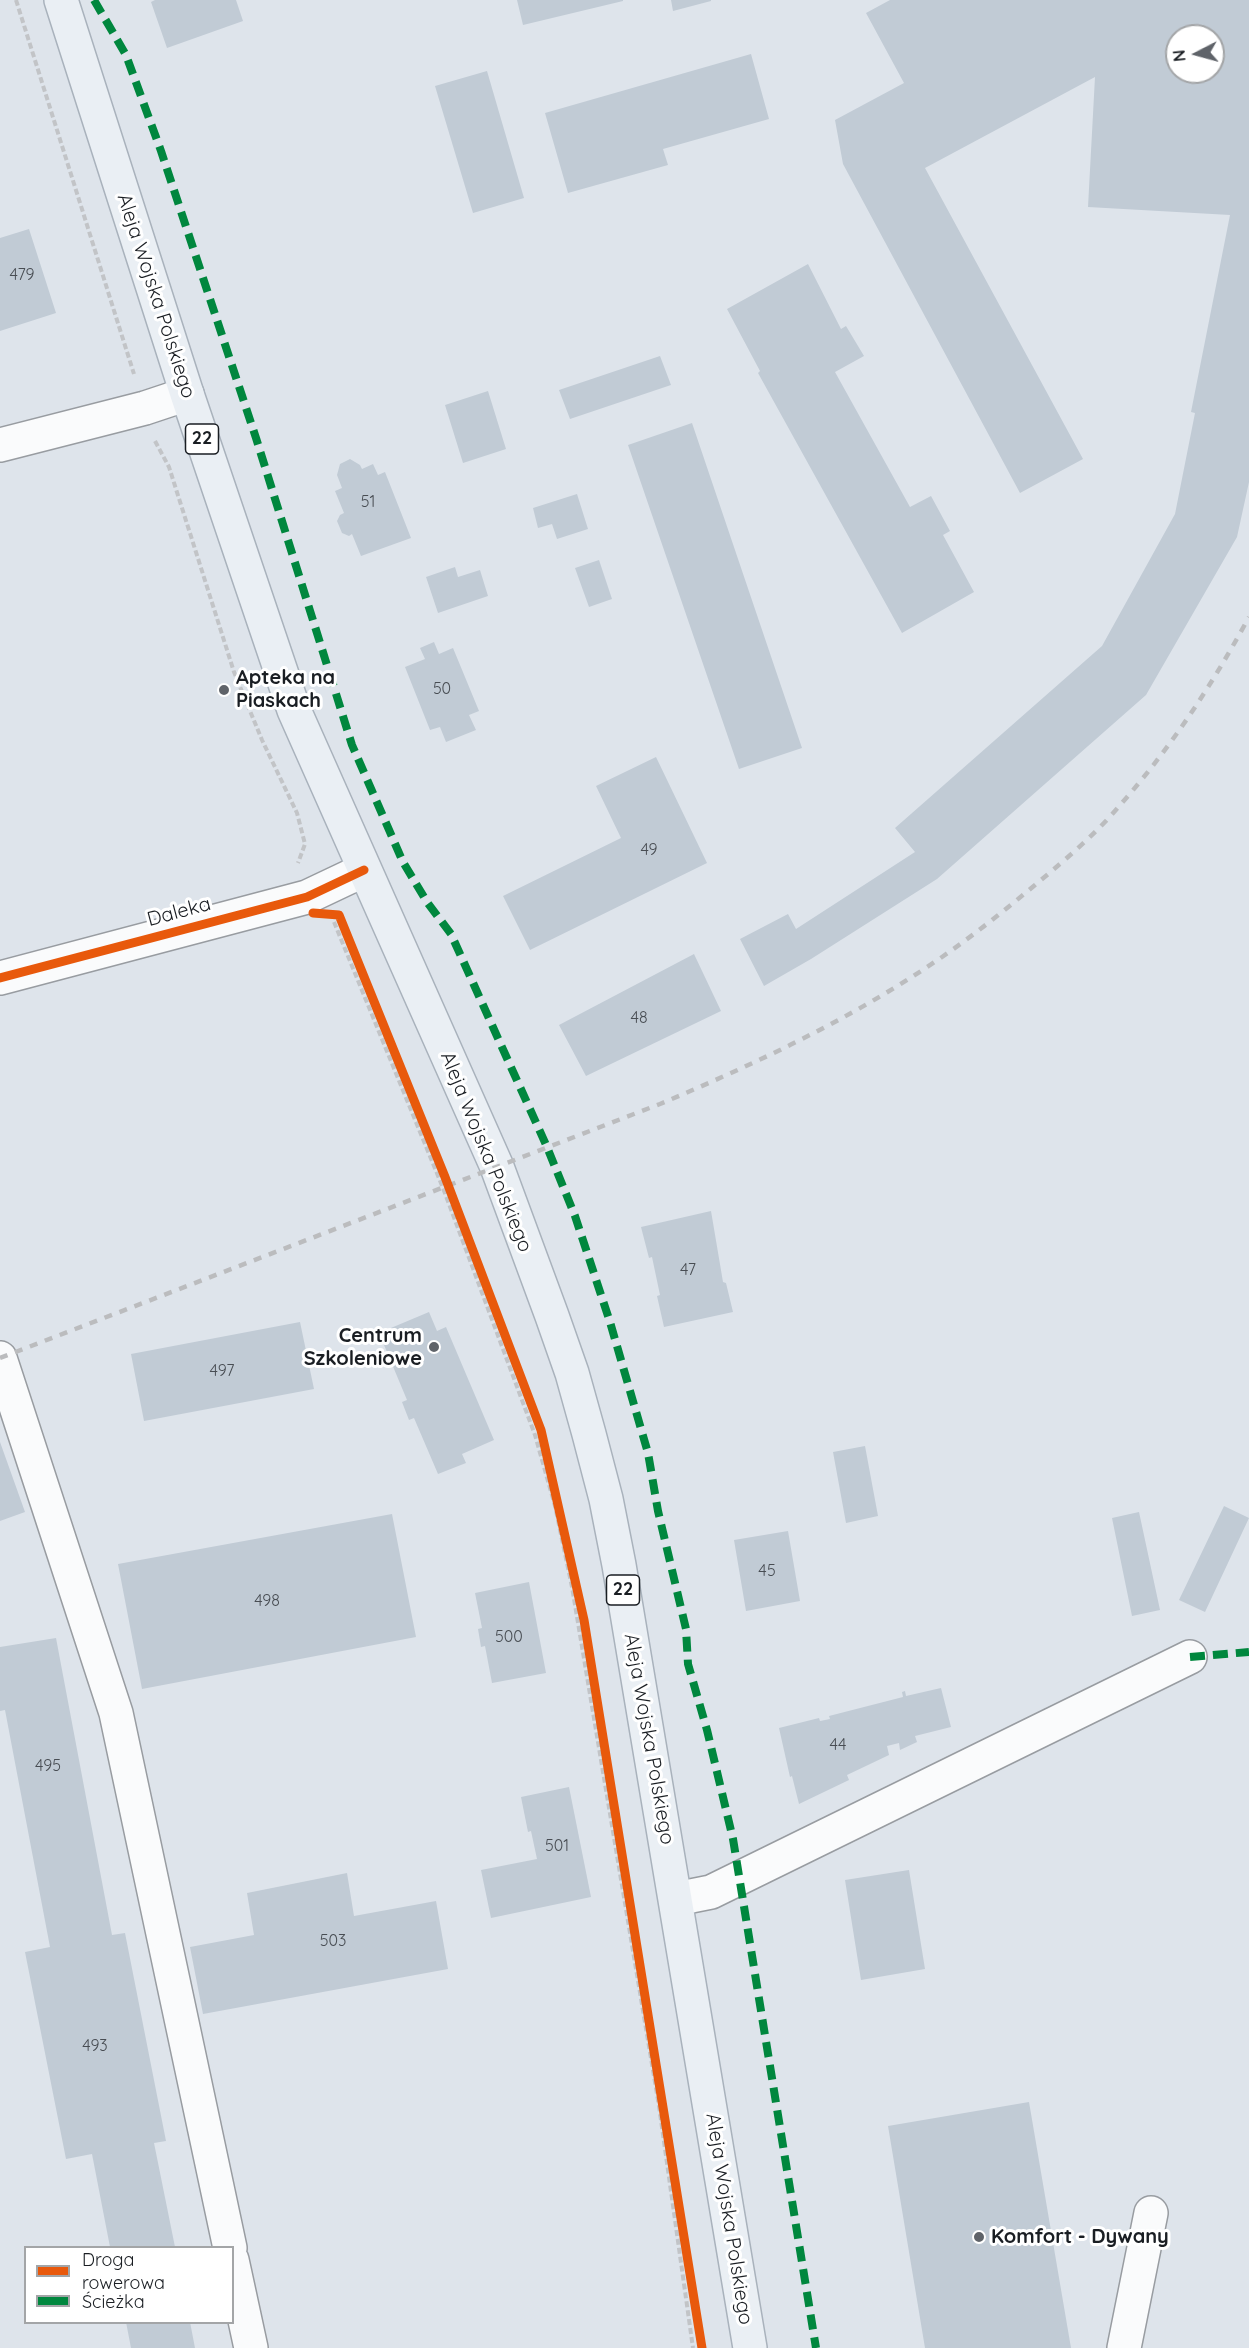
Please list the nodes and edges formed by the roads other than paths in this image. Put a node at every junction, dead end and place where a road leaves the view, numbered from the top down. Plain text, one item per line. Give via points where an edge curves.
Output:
1 (61, 0) edge
2 (187, 394) junction
3 (0, 445) edge
4 (364, 870) junction
5 (0, 978) edge
6 (0, 1358) edge
7 (1190, 1657) dead end
8 (676, 1899) junction
9 (1151, 2213) dead end
10 (230, 2246) edge
11 (234, 2269) edge
12 (251, 2348) edge
13 (750, 2348) edge
14 (1124, 2348) edge

1 - 2 main road, Aleja Wojska Polskiego / 22
2 - 3 street
2 - 4 main road, Aleja Wojska Polskiego / 22 via 294,710
4 - 5 street, Daleka via 310,905
4 - 8 main road, Aleja Wojska Polskiego / 22 via 496,1167 572,1373 606,1499
6 - 10 street via 116,1713
7 - 8 street via 711,1892
8 - 13 main road, Aleja Wojska Polskiego / 22
9 - 14 street
11 - 12 street

